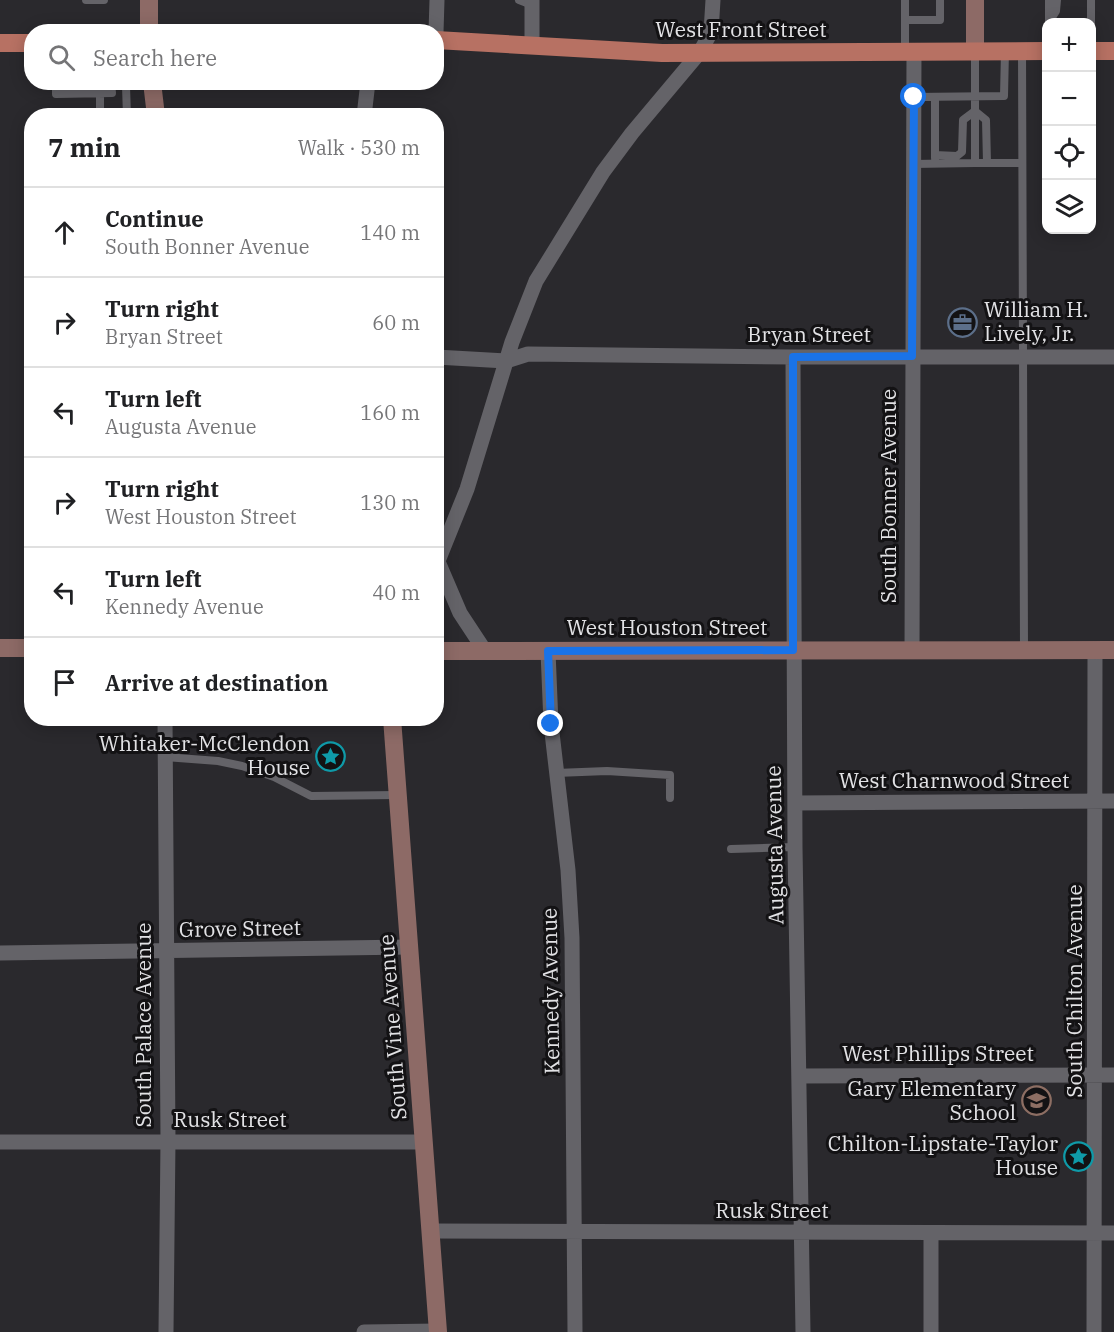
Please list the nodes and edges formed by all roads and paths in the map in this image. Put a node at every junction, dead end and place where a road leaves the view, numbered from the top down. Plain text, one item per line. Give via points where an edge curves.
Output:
1 (86, 0) edge
2 (104, 0) edge
3 (149, 0) edge
4 (712, 0) edge
5 (905, 0) edge
6 (940, 0) edge
7 (975, 0) edge
8 (1049, 0) edge
9 (1057, 0) edge
10 (1091, 0) edge
11 (441, 2) edge
12 (528, 2) edge
13 (1049, 18) edge
14 (1052, 18) edge
15 (1091, 18) edge
16 (905, 20) junction
17 (149, 24) edge
18 (437, 24) edge
19 (444, 40) edge
20 (0, 43) edge
21 (24, 43) edge
22 (532, 46) junction
23 (975, 51) junction
24 (1013, 51) junction
25 (1042, 51) edge
26 (1096, 51) edge
27 (1114, 51) edge
28 (700, 52) junction
29 (910, 53) junction
30 (56, 90) edge
31 (111, 90) edge
32 (126, 90) edge
33 (153, 90) edge
34 (367, 90) edge
35 (94, 92) junction
36 (975, 96) junction
37 (914, 97) junction
38 (935, 97) junction
39 (98, 108) edge
40 (127, 108) edge
41 (155, 108) edge
42 (365, 108) edge
43 (975, 111) junction
44 (935, 159) junction
45 (975, 163) junction
46 (987, 163) junction
47 (1022, 163) junction
48 (913, 164) junction
49 (912, 356) junction
50 (444, 357) edge
51 (793, 357) junction
52 (1023, 357) junction
53 (1114, 357) edge
54 (506, 361) junction
55 (444, 545) edge
56 (444, 578) edge
57 (0, 648) edge
58 (24, 648) edge
59 (793, 650) junction
60 (1024, 650) junction
61 (1095, 650) junction
62 (1114, 650) edge
63 (444, 651) edge
64 (485, 651) junction
65 (548, 651) junction
66 (912, 651) junction
67 (165, 726) edge
68 (393, 726) edge
69 (165, 757) junction
70 (556, 774) junction
71 (398, 795) junction
72 (670, 798) dead end
73 (1096, 801) junction
74 (1114, 801) edge
75 (795, 803) junction
76 (795, 847) junction
77 (731, 849) dead end
78 (409, 948) junction
79 (166, 951) junction
80 (0, 953) edge
81 (1096, 1075) junction
82 (1114, 1075) edge
83 (799, 1076) junction
84 (168, 1140) junction
85 (0, 1142) edge
86 (424, 1142) junction
87 (430, 1232) junction
88 (574, 1232) junction
89 (802, 1233) junction
90 (931, 1233) junction
91 (1094, 1233) junction
92 (1114, 1233) edge
93 (166, 1332) edge
94 (364, 1332) edge
95 (438, 1332) edge
96 (575, 1332) edge
97 (803, 1332) edge
98 (931, 1332) edge
99 (1094, 1332) edge

1 - 2 lane
3 - 17 street
4 - 28 street via 711,32
5 - 16 lane
6 - 16 lane via 940,20
7 - 23 street
8 - 13 lane
9 - 14 lane
10 - 15 lane
11 - 18 street
12 - 22 street
16 - 29 lane
19 - 22 main road, West Front Street
20 - 21 main road
22 - 28 main road, West Front Street
23 - 24 main road, West Front Street
23 - 29 main road, West Front Street
23 - 36 lane
24 - 25 main road, West Front Street
24 - 36 lane via 1004,96
24 - 47 lane
26 - 27 main road
28 - 29 main road, West Front Street
28 - 54 street via 632,133 569,224 529,297
29 - 37 street, South Bonner Avenue
30 - 35 lane via 56,94
31 - 35 lane
32 - 40 lane
33 - 41 street
34 - 42 street
35 - 39 lane
36 - 38 lane
36 - 43 lane
37 - 38 lane
37 - 48 street, South Bonner Avenue
38 - 44 lane
43 - 44 lane via 963,120 962,152
43 - 45 lane
43 - 46 lane via 986,120
44 - 45 lane
44 - 48 lane
45 - 46 lane
46 - 47 lane
47 - 52 lane
48 - 49 street, South Bonner Avenue
49 - 51 street, Bryan Street
49 - 52 street, Bryan Street
49 - 66 street, South Bonner Avenue
50 - 54 street, Bryan Street
51 - 54 street, Bryan Street via 528,354
51 - 59 street, Augusta Avenue
52 - 53 street, Bryan Street
52 - 60 lane
54 - 55 street via 476,466
56 - 64 street via 460,614
57 - 58 street
59 - 65 street, West Houston Street
59 - 66 street, West Houston Street
59 - 75 street, Augusta Avenue
60 - 61 street, West Houston Street
60 - 66 street, West Houston Street
61 - 62 street, West Houston Street
61 - 73 street, South Chilton Avenue
63 - 64 street, West Houston Street
64 - 65 street, West Houston Street
65 - 70 street, Kennedy Avenue
67 - 69 street, South Palace Avenue
68 - 71 street, South Vine Avenue
69 - 71 lane via 218,760 242,766 311,796
69 - 79 street, South Palace Avenue
70 - 72 lane via 607,771 670,775
70 - 88 street, Kennedy Avenue via 572,938
71 - 78 street, South Vine Avenue
73 - 74 street, West Charnwood Street
73 - 75 street, West Charnwood Street
73 - 81 street, South Chilton Avenue
75 - 76 street, Augusta Avenue
76 - 77 lane
76 - 83 street, Augusta Avenue
78 - 79 street, Grove Street
78 - 86 street, South Vine Avenue
79 - 80 street, Grove Street
79 - 84 street, South Palace Avenue
81 - 82 street, West Phillips Street
81 - 83 street, West Phillips Street
81 - 91 street, South Chilton Avenue
83 - 89 street, Augusta Avenue
84 - 85 street, Rusk Street
84 - 86 street, Rusk Street
84 - 93 street, South Palace Avenue
86 - 87 street, South Vine Avenue
87 - 88 street, Rusk Street
87 - 95 street, South Vine Avenue
88 - 89 street, Rusk Street
88 - 96 street, Kennedy Avenue
89 - 90 street, Rusk Street
89 - 97 street, Augusta Avenue
90 - 91 street, Rusk Street
90 - 98 street
91 - 92 street, Rusk Street
91 - 99 street, South Chilton Avenue
94 - 95 street

